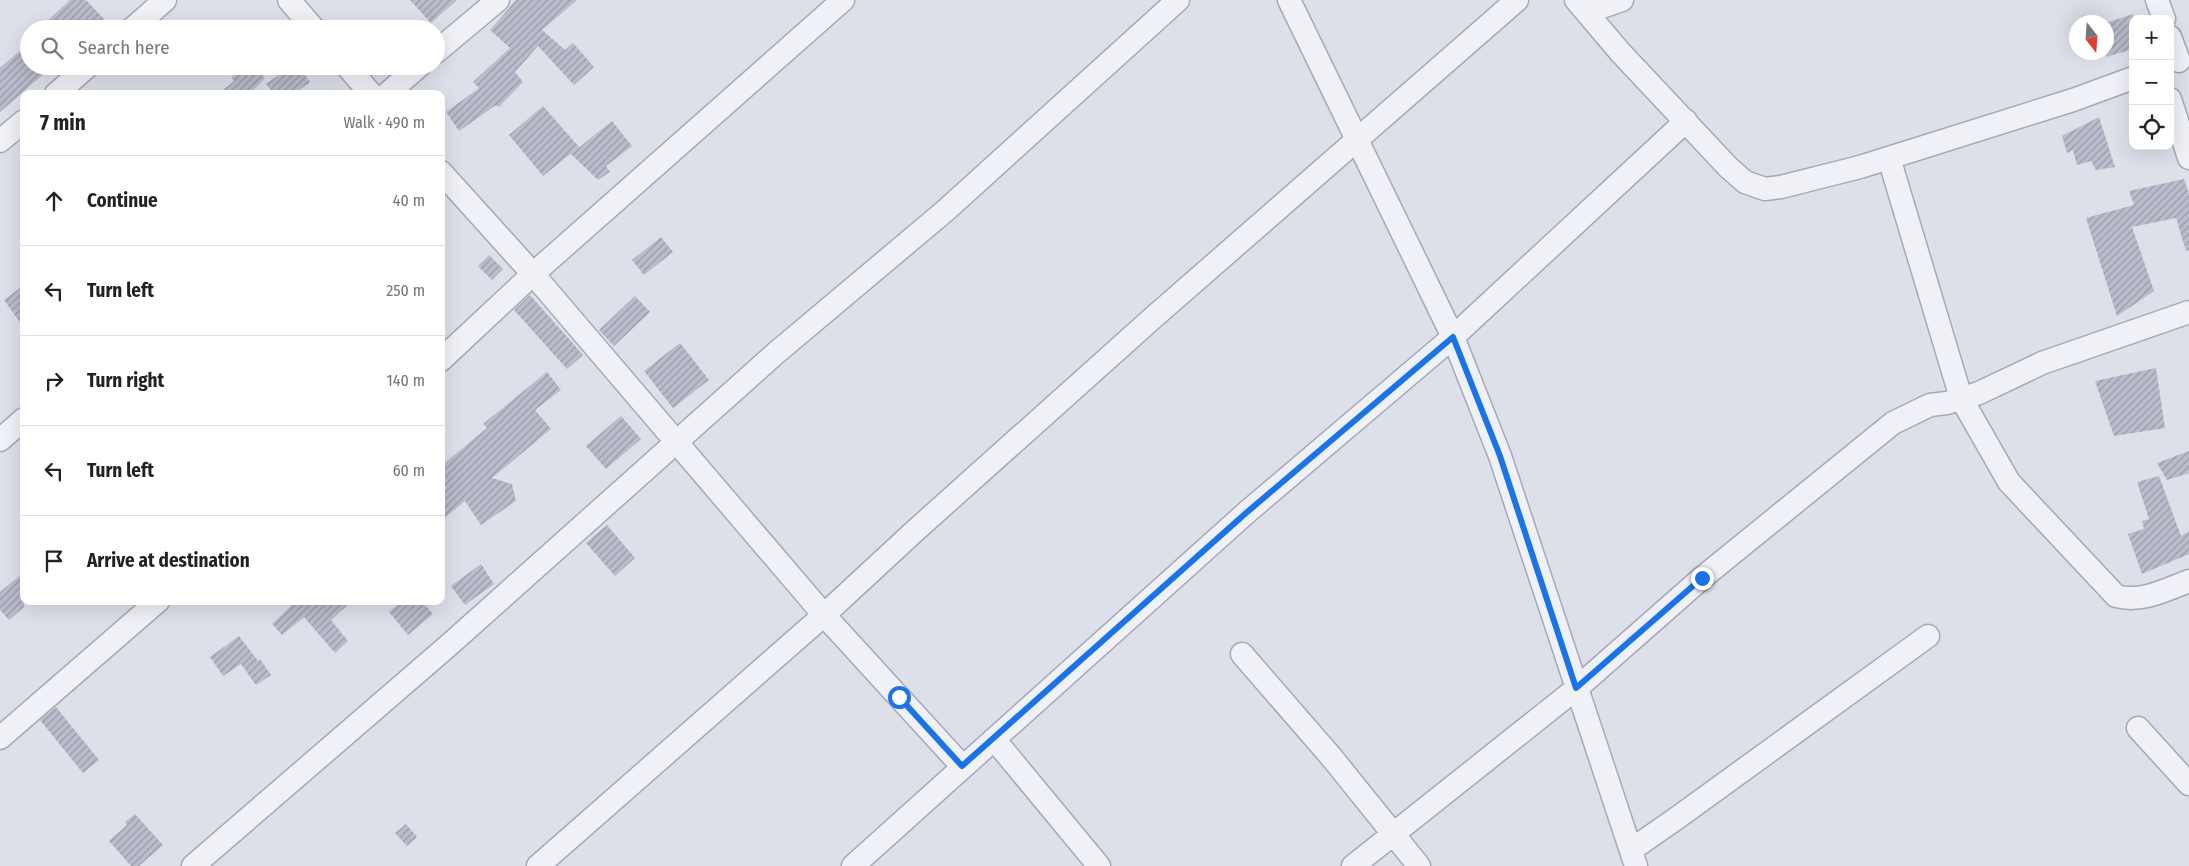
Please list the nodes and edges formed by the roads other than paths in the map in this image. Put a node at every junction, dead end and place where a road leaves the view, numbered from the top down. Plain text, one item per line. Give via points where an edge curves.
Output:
1 (165, 0) edge
2 (289, 0) edge
3 (498, 0) edge
4 (843, 0) edge
5 (1178, 0) edge
6 (1289, 0) edge
7 (1517, 0) edge
8 (1622, 0) edge
9 (2157, 0) edge
10 (1581, 6) edge
11 (2163, 15) edge
12 (142, 20) edge
13 (306, 20) edge
14 (445, 44) edge
15 (2174, 48) edge
16 (2179, 61) edge
17 (78, 75) edge
18 (355, 75) edge
19 (409, 75) edge
20 (2129, 79) edge
21 (61, 90) edge
22 (368, 90) edge
23 (392, 90) edge
24 (2172, 105) edge
25 (1686, 121) junction
26 (20, 124) edge
27 (0, 141) edge
28 (1358, 141) junction
29 (1889, 158) junction
30 (2189, 158) edge
31 (445, 176) edge
32 (534, 274) junction
33 (2189, 312) edge
34 (1453, 337) junction
35 (445, 356) edge
36 (1962, 398) junction
37 (20, 422) edge
38 (0, 440) edge
39 (676, 441) junction
40 (2189, 581) edge
41 (153, 605) edge
42 (824, 615) junction
43 (1928, 636) dead end
44 (1242, 654) dead end
45 (1576, 688) junction
46 (2138, 728) dead end
47 (0, 738) edge
48 (994, 739) junction
49 (962, 766) junction
50 (2189, 784) edge
51 (1392, 833) junction
52 (1634, 858) edge
53 (193, 866) edge
54 (538, 866) edge
55 (853, 866) edge
56 (1099, 866) edge
57 (1353, 866) edge
58 (1419, 866) edge

1 - 12 street
2 - 13 street
3 - 14 street
4 - 32 street
5 - 39 street via 945,210
6 - 28 street
7 - 28 street
8 - 10 street
9 - 11 street
10 - 25 street
15 - 16 street
17 - 21 street
18 - 22 street
19 - 23 street
20 - 29 street
24 - 30 street
25 - 29 street via 1728,168 1745,182 1764,189
25 - 34 street
26 - 27 street
28 - 34 street
28 - 42 street via 1155,316
29 - 36 street
31 - 32 street
32 - 35 street
32 - 39 street
33 - 36 street via 2042,363
34 - 45 street via 1500,456
34 - 48 street via 1254,506
36 - 40 street via 2009,482 2116,596 2127,599 2148,597
36 - 45 street via 1930,405 1880,432 1702,578
37 - 38 street
39 - 42 street
39 - 53 street via 456,638
41 - 47 street
42 - 49 street
42 - 54 street
43 - 52 street
44 - 51 street
45 - 51 street
45 - 52 street
46 - 50 street
48 - 49 street
48 - 56 street
49 - 55 street
51 - 57 street
51 - 58 street

